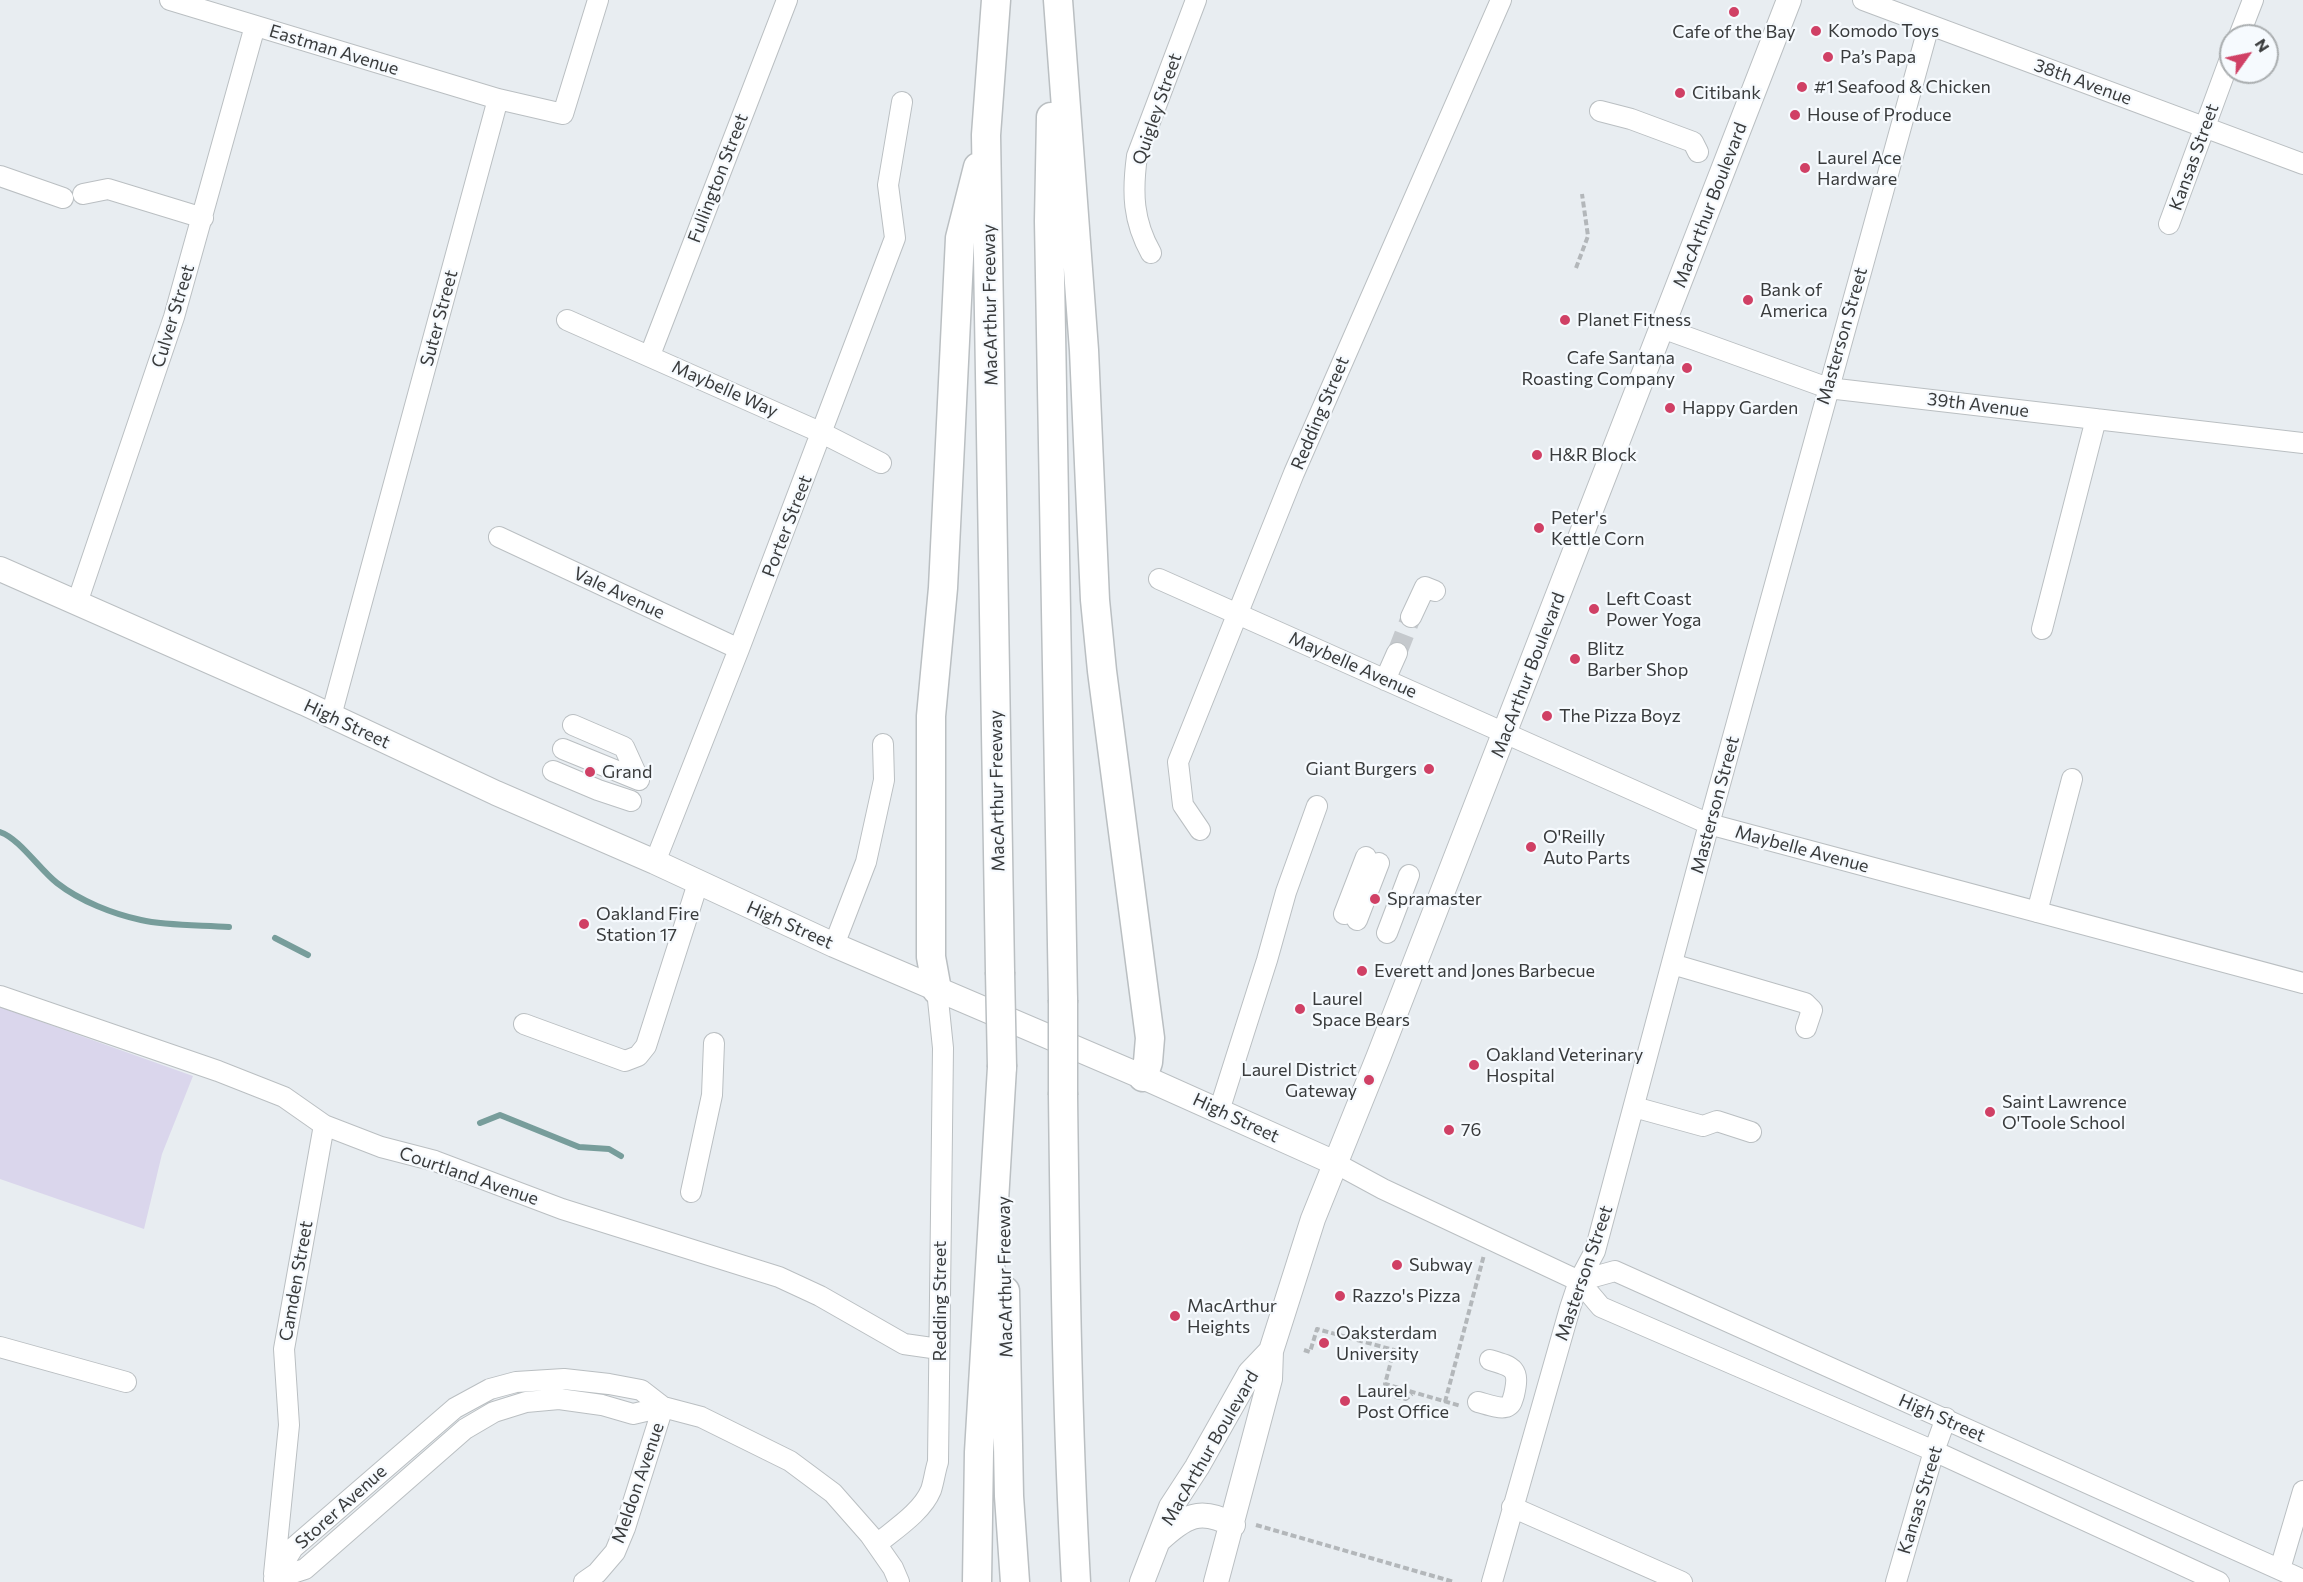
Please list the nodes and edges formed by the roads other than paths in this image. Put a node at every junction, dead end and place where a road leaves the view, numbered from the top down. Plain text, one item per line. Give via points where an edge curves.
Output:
1 (170, 0) edge
2 (598, 0) edge
3 (787, 0) edge
4 (996, 0) edge
5 (1056, 0) edge
6 (1196, 0) edge
7 (1501, 0) edge
8 (1789, 0) edge
9 (1863, 0) edge
10 (2253, 0) edge
11 (2244, 24) edge
12 (1929, 25) junction
13 (255, 26) junction
14 (2220, 84) edge
15 (498, 99) junction
16 (902, 102) dead end
17 (1600, 111) dead end
18 (2204, 127) junction
19 (986, 135) junction
20 (1698, 152) dead end
21 (2303, 164) edge
22 (0, 176) edge
23 (83, 194) dead end
24 (63, 198) dead end
25 (203, 218) junction
26 (2169, 224) dead end
27 (1151, 253) dead end
28 (567, 320) dead end
29 (1662, 328) junction
30 (650, 355) junction
31 (1828, 388) junction
32 (2096, 419) junction
33 (822, 433) junction
34 (2303, 443) edge
35 (881, 463) dead end
36 (499, 537) dead end
37 (0, 569) edge
38 (1159, 579) dead end
39 (1435, 591) dead end
40 (77, 603) junction
41 (1238, 614) junction
42 (1412, 617) tunnel mouth
43 (2042, 629) dead end
44 (739, 649) junction
45 (1397, 653) tunnel mouth
46 (1385, 680) junction
47 (331, 716) junction
48 (573, 725) dead end
49 (1505, 733) junction
50 (883, 744) dead end
51 (563, 749) dead end
52 (553, 771) dead end
53 (2072, 779) dead end
54 (631, 801) dead end
55 (1317, 806) dead end
56 (1709, 824) junction
57 (1200, 830) dead end
58 (655, 862) junction
59 (1388, 866) joint
60 (698, 883) junction
61 (2037, 912) junction
62 (834, 945) junction
63 (1672, 964) junction
64 (2303, 983) edge
65 (937, 990) junction
66 (0, 996) edge
67 (524, 1024) dead end
68 (1806, 1028) dead end
69 (714, 1043) dead end
70 (1002, 1067) junction
71 (1143, 1077) junction
72 (1634, 1107) junction
73 (1220, 1111) junction
74 (324, 1125) junction
75 (1751, 1132) dead end
76 (1335, 1163) junction
77 (691, 1192) dead end
78 (1579, 1281) junction
79 (0, 1347) edge
80 (939, 1349) junction
81 (1271, 1352) junction
82 (1490, 1360) dead end
83 (126, 1382) dead end
84 (1478, 1402) dead end
85 (663, 1407) junction
86 (1946, 1418) junction
87 (1934, 1451) junction
88 (2303, 1491) edge
89 (1512, 1507) junction
90 (1245, 1525) junction
91 (1157, 1542) junction
92 (877, 1544) junction
93 (2280, 1569) junction
94 (273, 1580) edge
95 (2303, 1580) edge
96 (584, 1582) edge
97 (899, 1582) edge
98 (977, 1582) edge
99 (1015, 1582) edge
100 (1077, 1582) edge
101 (1142, 1582) edge
102 (1216, 1582) edge
103 (1492, 1582) edge
104 (1682, 1582) edge
105 (1896, 1582) edge
106 (2219, 1582) edge

1 - 13 street, Eastman Avenue
2 - 15 street via 563,114
3 - 30 street, Fullington Street
4 - 19 highway, MacArthur Freeway
5 - 71 highway via 1084,350 1095,600 1150,1038
5 - 100 highway, bridge via 1049,221 1067,1363
6 - 27 street, Quigley Street via 1137,156 1136,217
7 - 41 street, Redding Street via 1294,473
8 - 29 main road, MacArthur Boulevard
9 - 12 street, 38th Avenue
10 - 11 street
12 - 18 street, 38th Avenue
12 - 31 street, Masterson Street
13 - 15 street, Eastman Avenue
13 - 25 street, Culver Street
14 - 18 street, Kansas Street
15 - 47 street, Suter Street
16 - 33 street, Porter Street via 888,185 895,238
17 - 20 street via 1693,142
18 - 21 street, 38th Avenue
18 - 26 street, Kansas Street
19 - 65 highway via 960,238 943,588 931,716 931,957
19 - 70 highway, MacArthur Freeway, bridge
22 - 24 street
23 - 25 street via 108,189
25 - 40 street, Culver Street
28 - 30 street, Maybelle Way
29 - 31 street, 39th Avenue
29 - 49 main road, MacArthur Boulevard
30 - 33 street, Maybelle Way
31 - 32 street, 39th Avenue
31 - 56 street, Masterson Street
32 - 34 street, 39th Avenue
32 - 43 street
33 - 35 street, Maybelle Way
33 - 44 street, Porter Street
36 - 44 street, Vale Avenue
37 - 40 main road, High Street
38 - 41 street, Maybelle Avenue
39 - 42 street via 1425,587
40 - 47 main road, High Street
41 - 46 street, Maybelle Avenue
41 - 57 street, Redding Street via 1178,762 1183,805
44 - 58 street, Porter Street
45 - 46 street
46 - 49 street, Maybelle Avenue
47 - 58 main road, High Street
48 - 51 street via 624,747 639,780
49 - 56 street, Maybelle Avenue
49 - 76 main road, MacArthur Boulevard
50 - 62 street via 884,780 866,862
52 - 54 street
53 - 61 street
55 - 73 street via 1286,892
56 - 61 street, Maybelle Avenue
56 - 63 street, Masterson Street
58 - 60 main road, High Street
59 - 59 street via 1365,924
60 - 62 main road, High Street
60 - 67 street via 646,1046 638,1056 625,1061
61 - 64 street, Maybelle Avenue
62 - 65 main road, High Street
63 - 68 street via 1805,1003 1812,1010
63 - 72 street, Masterson Street
65 - 71 main road, High Street
65 - 80 street, Redding Street via 943,1048
66 - 74 street, Courtland Avenue via 284,1097
69 - 77 street via 712,1095
70 - 98 highway via 980,1430
70 - 99 highway, MacArthur Freeway via 1005,1340
71 - 73 main road, High Street
72 - 75 street via 1703,1126 1717,1121
72 - 78 street, Masterson Street via 1595,1251
73 - 76 main road, High Street
74 - 80 street, Courtland Avenue via 562,1209 779,1277 904,1344
74 - 94 street, Camden Street via 284,1349 289,1425
76 - 78 street, High Street
76 - 81 main road, MacArthur Boulevard
78 - 86 street, High Street via 1615,1271
78 - 87 street, High Street via 1602,1306
78 - 89 street, Masterson Street
79 - 83 street
80 - 92 street, Redding Street via 938,1462 930,1492 911,1516
81 - 90 main road, MacArthur Boulevard via 1270,1379
81 - 91 main road, MacArthur Boulevard via 1250,1373 1171,1507
82 - 84 street via 1515,1372 1518,1380 1512,1403 1502,1407
85 - 92 street, Storer Avenue via 701,1417 790,1461 833,1493
85 - 94 street, Storer Avenue via 641,1390 564,1379 516,1382 490,1389 455,1408 293,1548
85 - 96 street, Meldon Avenue via 615,1552
86 - 87 street, Kansas Street
86 - 93 street, High Street
87 - 105 street, Kansas Street
87 - 106 street, High Street
88 - 93 street
89 - 103 street, Masterson Street
89 - 104 street
90 - 91 main road via 1203,1514 1177,1524
90 - 102 main road, MacArthur Boulevard
91 - 101 main road, MacArthur Boulevard
92 - 97 street
93 - 95 street, High Street

